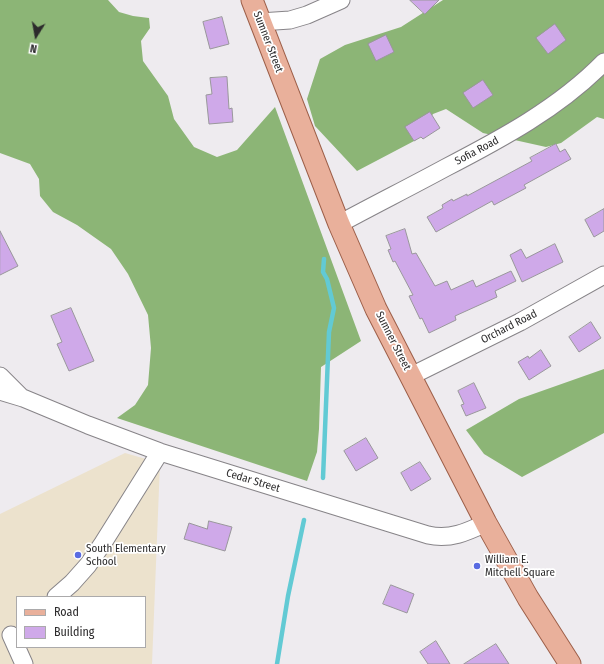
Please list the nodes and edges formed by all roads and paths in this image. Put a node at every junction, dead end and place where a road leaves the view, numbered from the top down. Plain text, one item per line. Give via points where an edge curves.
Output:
1 (252, 0) edge
2 (340, 0) edge
3 (260, 22) junction
4 (604, 62) edge
5 (339, 224) junction
6 (604, 275) edge
7 (0, 376) edge
8 (411, 376) junction
9 (0, 392) edge
10 (23, 398) junction
11 (160, 452) junction
12 (486, 523) junction
13 (57, 596) edge
14 (9, 636) edge
15 (24, 664) edge
16 (570, 664) edge

1 - 3 main road, Sumner Street
2 - 3 street via 290,20
3 - 5 main road, Sumner Street
4 - 5 street, Sofia Road via 549,107 501,139
5 - 8 main road, Sumner Street via 376,309
6 - 8 street, Orchard Road via 520,322
7 - 10 street, Cedar Street
8 - 12 main road, Sumner Street
9 - 10 street, Cedar Street
10 - 11 street, Cedar Street
11 - 12 street, Cedar Street via 435,537 458,535
11 - 13 street via 103,544 88,565
12 - 16 main road, Sumner Street via 528,598
14 - 15 street

